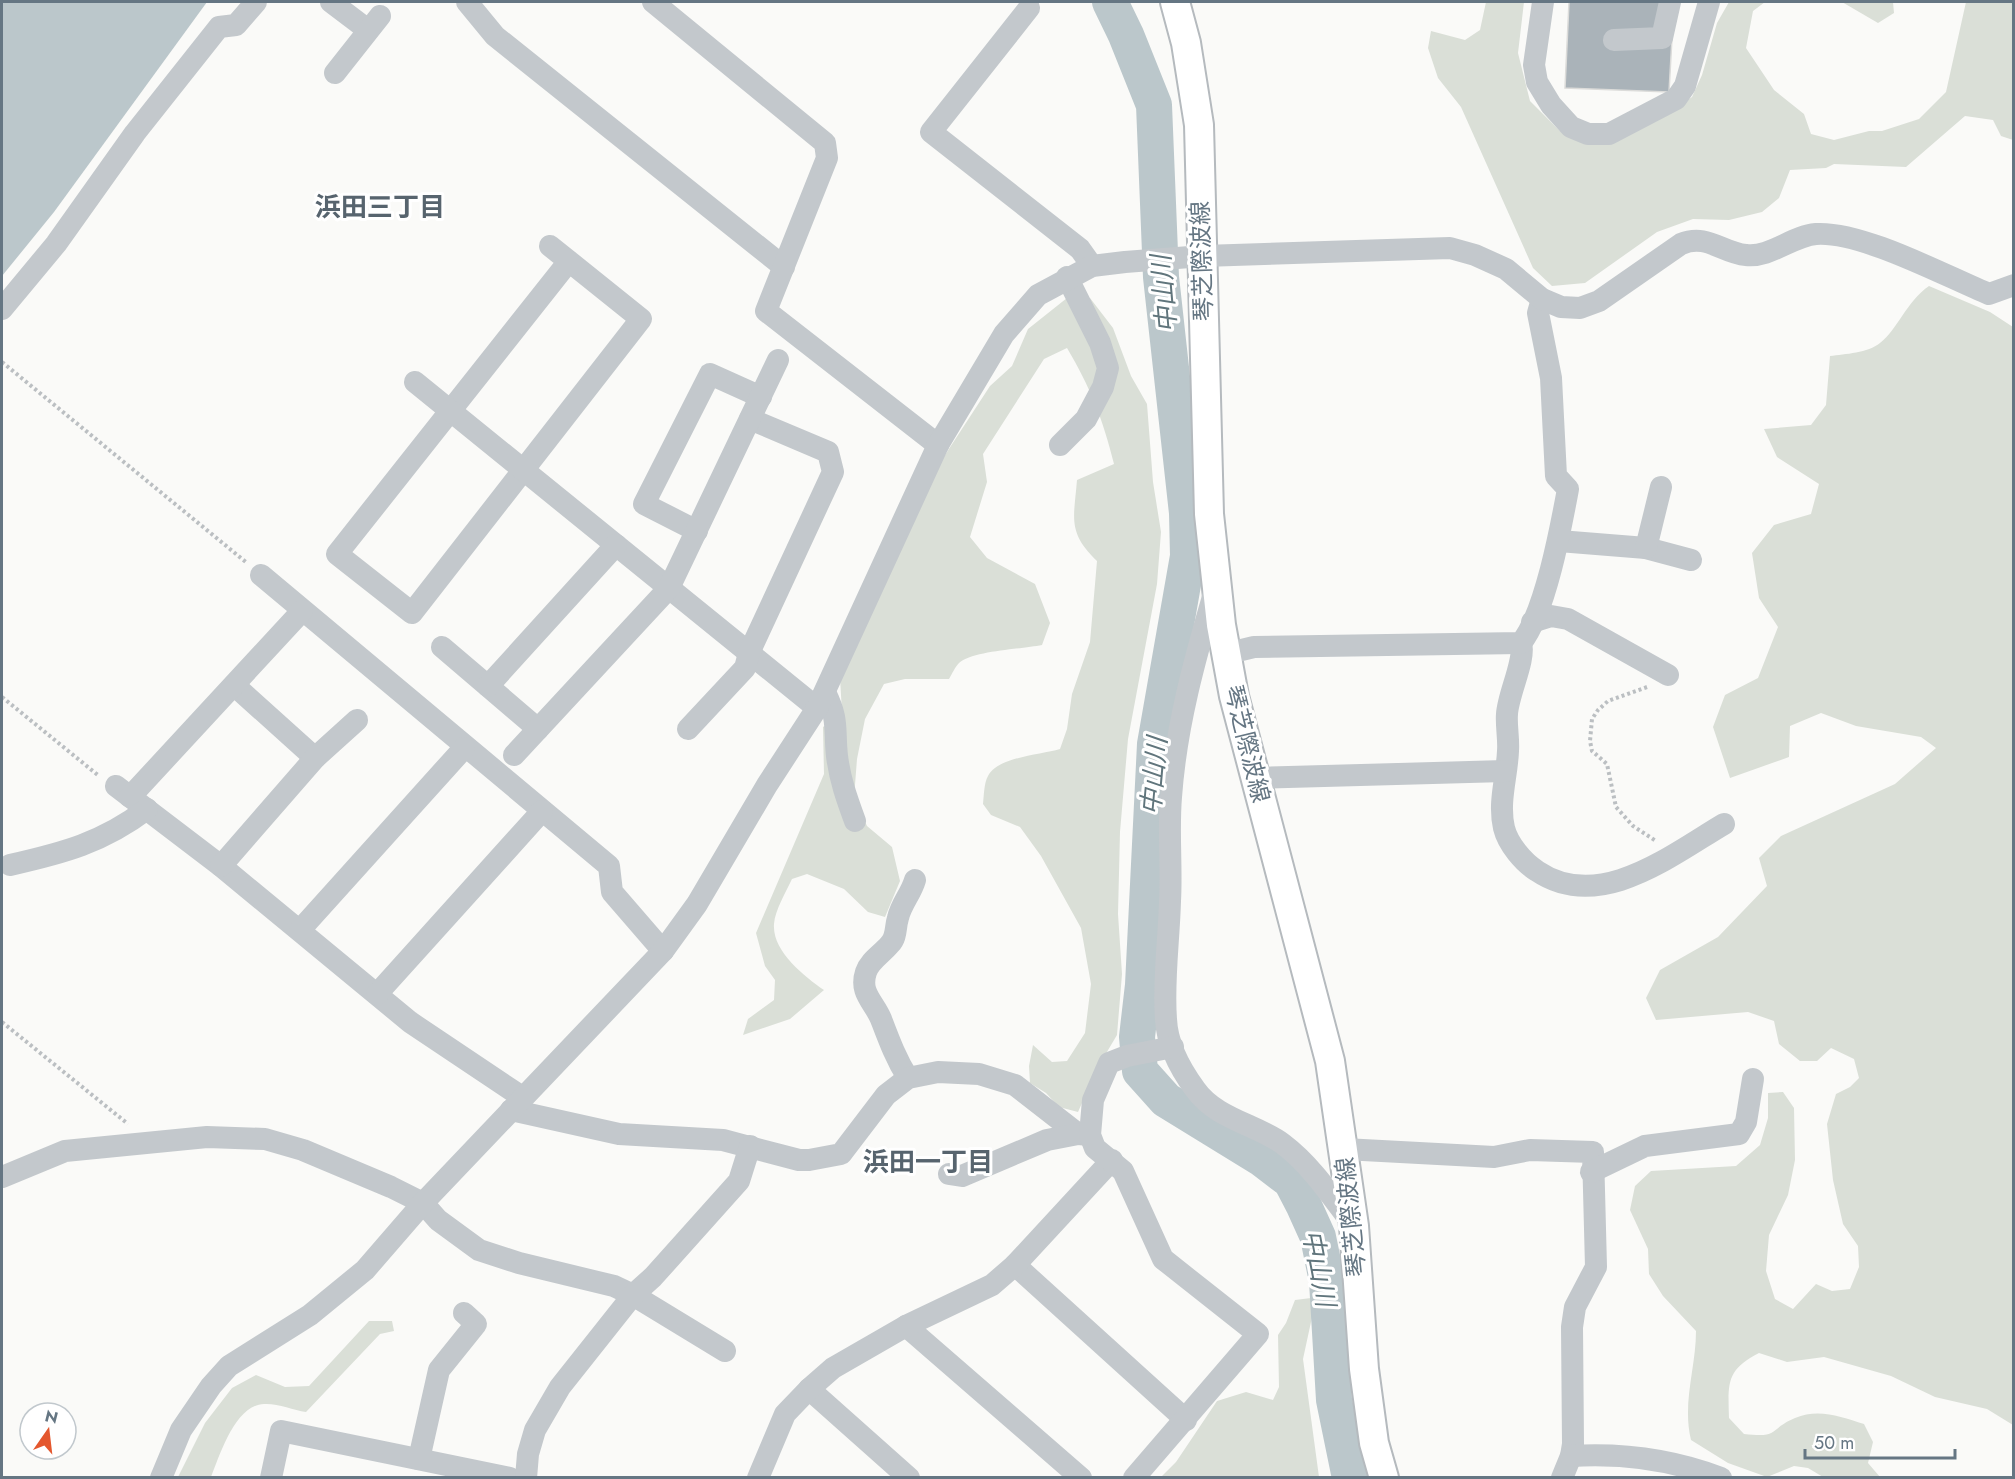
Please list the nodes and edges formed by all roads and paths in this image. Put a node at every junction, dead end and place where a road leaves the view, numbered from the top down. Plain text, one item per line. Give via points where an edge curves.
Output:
1 (256, 2) edge
2 (331, 2) edge
3 (467, 2) edge
4 (653, 2) edge
5 (1174, 2) edge
6 (1543, 2) edge
7 (1670, 2) edge
8 (1709, 2) edge
9 (1029, 8) dead end
10 (1614, 40) dead end
11 (335, 73) dead end
12 (550, 246) dead end
13 (1189, 257) junction
14 (568, 261) junction
15 (1092, 266) junction
16 (784, 267) junction
17 (1067, 277) junction
18 (2013, 285) edge
19 (1542, 299) junction
20 (2, 309) edge
21 (778, 360) dead end
22 (2, 362) edge
23 (415, 382) dead end
24 (761, 397) junction
25 (451, 411) junction
26 (750, 419) junction
27 (1060, 445) dead end
28 (938, 446) junction
29 (525, 471) junction
30 (1661, 487) dead end
31 (697, 531) junction
32 (1559, 541) junction
33 (616, 545) junction
34 (1646, 548) junction
35 (1691, 560) dead end
36 (261, 575) joint
37 (669, 588) junction
38 (1216, 588) junction
39 (302, 611) junction
40 (1532, 622) junction
41 (1521, 644) junction
42 (442, 647) dead end
43 (749, 653) junction
44 (1226, 654) junction
45 (1668, 675) joint
46 (234, 685) junction
47 (488, 686) junction
48 (2, 697) edge
49 (821, 700) junction
50 (357, 720) dead end
51 (538, 729) junction
52 (688, 729) dead end
53 (464, 748) junction
54 (514, 755) dead end
55 (315, 758) junction
56 (1505, 771) junction
57 (1256, 778) junction
58 (131, 797) junction
59 (542, 811) junction
60 (855, 821) dead end
61 (1724, 824) dead end
62 (1675, 853) junction
63 (10, 865) dead end
64 (221, 867) junction
65 (915, 880) dead end
66 (300, 930) junction
67 (663, 951) junction
68 (377, 994) junction
69 (2, 1022) edge
70 (1163, 1049) junction
71 (908, 1078) junction
72 (1753, 1079) dead end
73 (516, 1104) junction
74 (1084, 1135) junction
75 (141, 1143) junction
76 (750, 1146) junction
77 (1344, 1149) junction
78 (1112, 1160) junction
79 (1591, 1172) junction
80 (949, 1174) dead end
81 (2, 1177) edge
82 (423, 1203) junction
83 (1354, 1226) junction
84 (1015, 1265) junction
85 (633, 1295) junction
86 (464, 1313) dead end
87 (906, 1326) junction
88 (725, 1351) dead end
89 (809, 1389) junction
90 (1186, 1420) junction
91 (1571, 1456) junction
92 (419, 1459) junction
93 (161, 1478) edge
94 (271, 1478) edge
95 (510, 1478) edge
96 (526, 1478) edge
97 (758, 1478) edge
98 (909, 1478) edge
99 (1081, 1478) edge
100 (1134, 1478) edge
101 (1384, 1478) edge
102 (1562, 1478) edge
103 (1721, 1478) edge

1 - 20 street via 236,25 219,27 135,133 56,244
2 - 11 street via 374,23
3 - 16 street via 495,36
4 - 16 street via 825,143 827,158
5 - 13 main road, 琴芝際波線 via 1186,43 1199,125
6 - 8 street via 1534,64 1537,82 1571,127 1588,134 1609,134 1676,99 1685,86
7 - 10 street via 1662,38
9 - 15 street via 931,132 1080,249
12 - 14 street
13 - 15 street
13 - 19 street via 1450,248 1506,269
13 - 38 main road, 琴芝際波線
14 - 25 street
14 - 29 street via 641,319
15 - 17 street
16 - 28 street via 766,311
17 - 27 street via 1108,368 1086,419
17 - 28 street via 1038,295 1004,334
18 - 19 street via 1989,294 1900,255 1843,236 1816,234 1761,254 1745,255 1709,241 1691,240 1599,301 1580,308 1561,307
19 - 32 street via 1538,313 1551,378 1556,476 1568,489
21 - 24 street
22 - 36 path
23 - 25 street
24 - 26 street
24 - 31 street via 710,374 645,504
25 - 29 street
25 - 29 street via 337,554 412,613
26 - 31 street
26 - 43 street via 828,452 833,472
28 - 49 street
29 - 33 street
30 - 34 street
31 - 37 street
32 - 34 street
32 - 40 street
33 - 37 street
33 - 47 street
34 - 35 street
36 - 39 street
37 - 43 street
37 - 51 street
38 - 44 main road, 琴芝際波線
38 - 70 street via 1183,708 1170,799 1171,872
39 - 46 street
39 - 53 street
40 - 41 street
40 - 45 street via 1551,616 1568,619
41 - 44 street via 1254,647
41 - 56 street via 1523,651 1507,714
42 - 47 street
43 - 49 street
43 - 52 street via 745,668
44 - 57 main road, 琴芝際波線
45 - 62 path via 1660,682 1608,701 1592,719 1590,741 1592,751 1607,764 1616,807 1634,826
46 - 55 street
46 - 58 street
47 - 51 street
48 - 58 path
49 - 60 street via 836,715 843,790
49 - 67 street via 698,904
50 - 55 street
51 - 54 street
53 - 59 street
53 - 66 street
55 - 64 street
56 - 57 street
56 - 62 street via 1501,808 1504,830 1530,867 1550,880 1571,887 1594,887 1625,878
57 - 77 main road, 琴芝際波線 via 1330,1061
58 - 63 street via 123,827 73,851
58 - 64 street
59 - 67 street via 609,866 612,892
59 - 68 street
61 - 62 street
64 - 66 street
65 - 71 street via 891,944 866,971 864,988 880,1016 893,1055
66 - 68 street
67 - 73 street
68 - 73 street
69 - 75 path via 136,1131
70 - 74 street via 1109,1063
70 - 83 street via 1197,1092 1301,1159
71 - 74 street via 938,1072 979,1074 1007,1082
71 - 76 street via 886,1095 841,1154 809,1161
72 - 79 street via 1746,1122 1739,1134 1645,1146
73 - 76 street via 620,1134 723,1140
73 - 82 street
74 - 78 street
74 - 80 street via 1047,1140 962,1176
75 - 81 street via 65,1151
75 - 82 street via 207,1137 265,1139 303,1150
76 - 85 street via 739,1181
77 - 79 street via 1494,1156 1530,1150 1593,1152
77 - 83 main road, 琴芝際波線
78 - 84 street
78 - 90 street via 1123,1171 1163,1259 1258,1334
79 - 91 street via 1596,1267 1575,1307 1572,1327
82 - 85 street via 438,1220 479,1250 614,1286
82 - 93 street via 345,1288 229,1366 181,1430
83 - 101 main road, 琴芝際波線 via 1364,1369 1374,1443
84 - 87 street via 992,1285
84 - 90 street
85 - 88 street
85 - 96 street via 546,1408 528,1454
86 - 92 street via 476,1324 440,1370
87 - 89 street via 833,1368
87 - 99 street
89 - 97 street via 785,1414
89 - 98 street
90 - 100 street
91 - 102 street
91 - 103 street via 1605,1454 1649,1460
92 - 94 street via 281,1431
92 - 95 street

